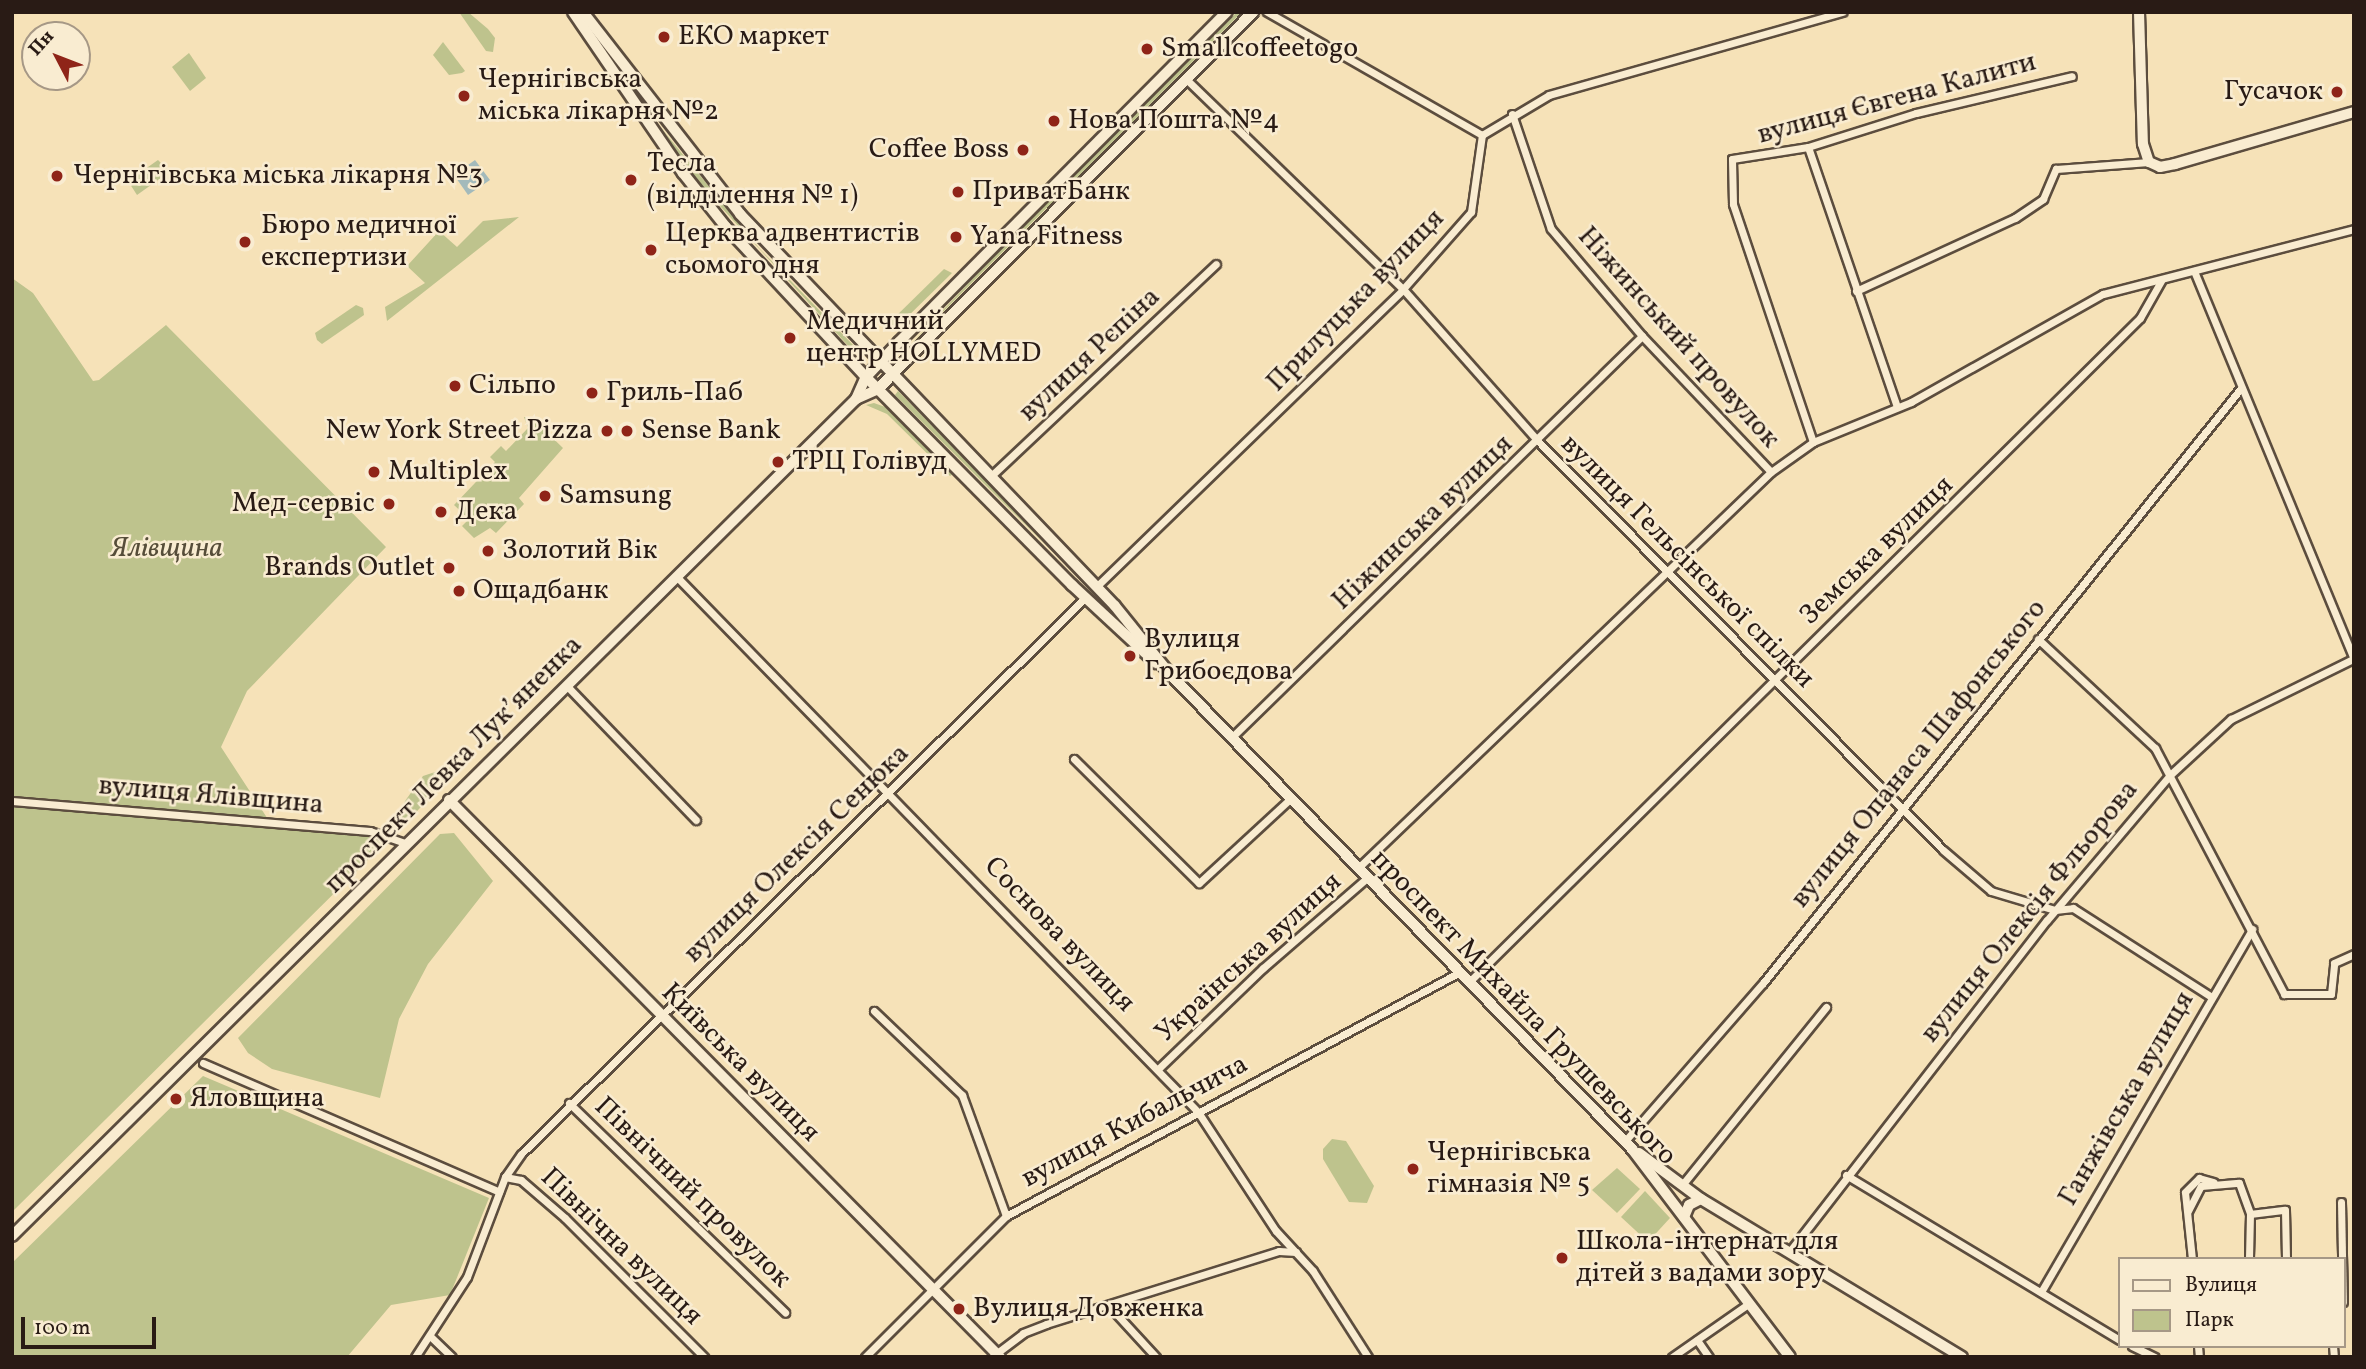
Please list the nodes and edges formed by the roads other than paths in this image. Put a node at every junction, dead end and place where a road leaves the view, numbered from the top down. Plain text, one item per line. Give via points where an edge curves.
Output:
1 (573, 12) edge
2 (583, 12) edge
3 (1227, 12) edge
4 (1253, 12) edge
5 (1267, 12) edge
6 (1843, 12) edge
7 (2139, 12) edge
8 (2072, 76) dead end
9 (1186, 79) junction
10 (2354, 112) edge
11 (1513, 114) junction
12 (1482, 135) junction
13 (1808, 147) junction
14 (2149, 162) junction
15 (2354, 229) edge
16 (1216, 264) dead end
17 (2194, 271) junction
18 (2161, 281) junction
19 (1404, 289) junction
20 (1856, 291) junction
21 (1642, 336) junction
22 (880, 362) junction
23 (892, 374) junction
24 (866, 377) junction
25 (2241, 388) junction
26 (878, 389) junction
27 (856, 399) junction
28 (1897, 407) junction
29 (1537, 440) junction
30 (1813, 442) junction
31 (1772, 472) junction
32 (991, 476) junction
33 (1668, 570) junction
34 (677, 578) junction
35 (1096, 587) junction
36 (1086, 598) junction
37 (2038, 639) junction
38 (2353, 659) edge
39 (1169, 673) junction
40 (1775, 681) junction
41 (567, 686) junction
42 (1231, 738) junction
43 (1074, 759) dead end
44 (2170, 775) junction
45 (890, 792) junction
46 (1290, 799) junction
47 (449, 800) junction
48 (12, 802) edge
49 (1902, 808) junction
50 (696, 820) dead end
51 (405, 842) junction
52 (1358, 868) junction
53 (1367, 878) junction
54 (2055, 911) junction
55 (2252, 929) junction
56 (2354, 954) edge
57 (1460, 972) junction
58 (1469, 982) junction
59 (2210, 996) junction
60 (1826, 1007) dead end
61 (874, 1011) dead end
62 (662, 1017) junction
63 (203, 1063) dead end
64 (1159, 1068) junction
65 (569, 1104) junction
66 (1199, 1112) junction
67 (1629, 1145) junction
68 (1846, 1175) junction
69 (505, 1177) junction
70 (1682, 1185) junction
71 (499, 1192) junction
72 (1701, 1199) junction
73 (2341, 1202) dead end
74 (2250, 1214) junction
75 (1006, 1216) junction
76 (1685, 1217) junction
77 (12, 1236) edge
78 (1790, 1251) junction
79 (1297, 1252) junction
80 (2192, 1257) edge
81 (2249, 1257) edge
82 (2286, 1257) edge
83 (2342, 1257) edge
84 (932, 1289) junction
85 (2041, 1292) junction
86 (1748, 1304) junction
87 (1110, 1307) junction
88 (785, 1312) dead end
89 (430, 1336) junction
90 (2118, 1339) edge
91 (1698, 1340) junction
92 (2136, 1348) edge
93 (996, 1356) edge
94 (415, 1357) edge
95 (452, 1357) edge
96 (704, 1357) edge
97 (865, 1357) edge
98 (1156, 1357) edge
99 (1368, 1357) edge
100 (1672, 1357) edge
101 (1709, 1357) edge
102 (1790, 1357) edge
103 (1962, 1357) edge
104 (2155, 1357) edge

1 - 24 main road, проспект Михайла Грушевського via 718,216
2 - 22 main road, проспект Михайла Грушевського via 714,185
3 - 22 main road, проспект Левка Лукʼяненка
4 - 9 main road, проспект Левка Лукʼяненка
5 - 12 street
6 - 11 street via 1549,95
7 - 14 main road via 2143,144
8 - 13 street, вулиця Євгена Калити via 1928,110
9 - 19 street, вулиця Гельсінської спілки
9 - 23 main road, проспект Левка Лукʼяненка
10 - 14 main road via 2175,164 2160,167
11 - 12 street
11 - 21 street, Ніжинський провулок via 1551,229
12 - 19 street, Прилуцька вулиця via 1471,212
13 - 20 street
13 - 30 street, вулиця Євгена Калити via 1732,159 1733,204
14 - 20 street via 2056,169 2043,199 2015,218
15 - 17 street
16 - 32 street, вулиця Рєпіна
17 - 18 street
17 - 25 street
18 - 28 street via 2103,295
18 - 40 street, Земська вулиця via 2140,318
19 - 29 street, вулиця Гельсінської спілки
19 - 35 street, Прилуцька вулиця
20 - 28 street
21 - 29 street, Ніжинська вулиця
21 - 31 street, Ніжинський провулок
22 - 23 main road, проспект Михайла Грушевського
22 - 24 main road, проспект Левка Лукʼяненка
23 - 26 main road, проспект Левка Лукʼяненка
23 - 32 main road, проспект Михайла Грушевського
24 - 26 main road, проспект Михайла Грушевського
24 - 27 main road, проспект Левка Лукʼяненка
25 - 37 street, вулиця Опанаса Шафонського
25 - 38 street
26 - 27 main road, проспект Левка Лукʼяненка
26 - 36 main road, проспект Михайла Грушевського
27 - 34 main road, проспект Левка Лукʼяненка
28 - 30 street
29 - 33 street, вулиця Гельсінської спілки
29 - 42 street, Ніжинська вулиця
30 - 31 street
31 - 33 street
32 - 35 main road, проспект Михайла Грушевського
33 - 40 street, вулиця Гельсінської спілки
33 - 52 street
34 - 41 main road, проспект Левка Лукʼяненка
34 - 45 street, Соснова вулиця
35 - 36 main road
35 - 39 main road, проспект Михайла Грушевського
36 - 39 main road, проспект Михайла Грушевського
36 - 45 street, вулиця Олексія Сенюка
37 - 44 street via 2155,748
37 - 49 street, вулиця Опанаса Шафонського
38 - 44 street, вулиця Олексія Фльорова via 2231,719
39 - 42 main road, проспект Михайла Грушевського
40 - 49 street, вулиця Гельсінської спілки
40 - 58 street, Земська вулиця
41 - 47 main road, проспект Левка Лукʼяненка
41 - 50 street
42 - 46 main road, проспект Михайла Грушевського
43 - 46 street via 1199,883
44 - 54 street, вулиця Олексія Фльорова
44 - 55 street
45 - 62 street, вулиця Олексія Сенюка
45 - 64 street, Соснова вулиця
46 - 52 main road, проспект Михайла Грушевського
47 - 51 main road, проспект Левка Лукʼяненка
47 - 62 main road, Київська вулиця
48 - 51 street, вулиця Ялівщина via 370,831
49 - 54 street, вулиця Гельсінської спілки via 1991,891
49 - 67 street, вулиця Опанаса Шафонського
51 - 77 main road, проспект Левка Лукʼяненка
52 - 53 main road, проспект Михайла Грушевського
53 - 57 main road, проспект Михайла Грушевського
53 - 64 street, Українська вулиця via 1263,968
54 - 59 street, вулиця Гельсінської спілки via 2073,908
54 - 68 street, вулиця Олексія Фльорова
55 - 56 street via 2284,994 2331,994 2334,963
55 - 59 street, Ганжівська вулиця
57 - 58 main road, проспект Михайла Грушевського
57 - 66 street, вулиця Кибальчича
58 - 67 main road, проспект Михайла Грушевського
59 - 85 street, Ганжівська вулиця
60 - 70 street
61 - 75 street via 962,1095
62 - 65 street, вулиця Олексія Сенюка
62 - 84 main road, Київська вулиця
63 - 71 street
64 - 66 street, Соснова вулиця
65 - 69 street, вулиця Олексія Сенюка
65 - 88 street, Північний провулок
66 - 75 street, вулиця Кибальчича
66 - 79 street, Соснова вулиця via 1276,1231
67 - 70 main road
67 - 76 main road, проспект Михайла Грушевського
68 - 78 street, вулиця Олексія Фльорова
68 - 85 street
69 - 71 street, вулиця Олексія Сенюка
69 - 96 street, Північна вулиця via 521,1180 565,1218
70 - 72 main road
71 - 89 street, вулиця Олексія Сенюка via 467,1277
72 - 76 main road via 1689,1205
72 - 78 main road
73 - 83 street
74 - 80 street via 2239,1183 2213,1182 2195,1191 2188,1211
74 - 81 street
74 - 82 street via 2285,1210
75 - 84 street, вулиця Кибальчича
76 - 86 main road, проспект Михайла Грушевського
78 - 103 main road
79 - 87 street via 1279,1251
79 - 99 street, Соснова вулиця
84 - 93 main road, Київська вулиця
84 - 97 street, вулиця Кибальчича
85 - 90 street
86 - 91 street
86 - 102 main road, проспект Михайла Грушевського
87 - 93 street via 1023,1333
87 - 98 street
89 - 94 street, вулиця Олексія Сенюка
89 - 95 street
91 - 100 street
91 - 101 street
92 - 104 street

